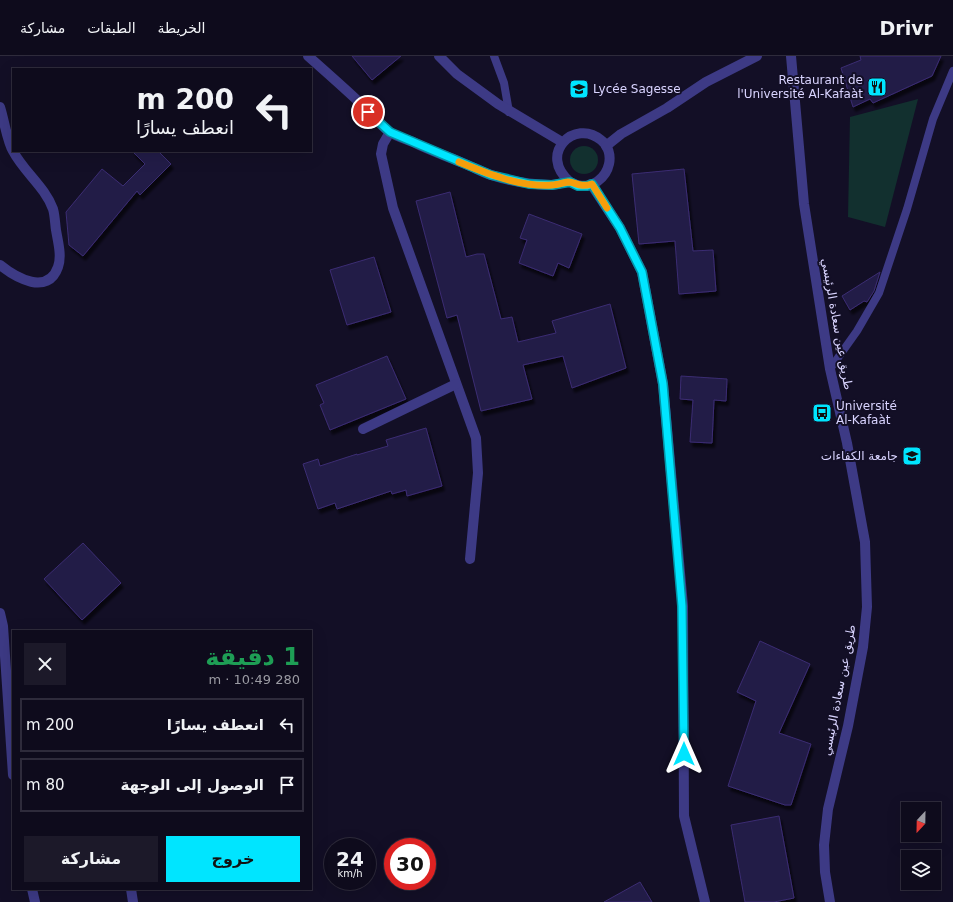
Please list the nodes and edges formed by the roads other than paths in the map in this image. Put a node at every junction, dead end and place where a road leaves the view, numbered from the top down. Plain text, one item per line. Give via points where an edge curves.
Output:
1 (308, 56) edge
2 (439, 56) edge
3 (494, 56) edge
4 (757, 56) edge
5 (791, 56) edge
6 (953, 71) edge
7 (0, 108) edge
8 (509, 112) junction
9 (390, 132) junction
10 (562, 142) junction
11 (606, 146) junction
12 (12, 151) edge
13 (13, 152) edge
14 (570, 182) junction
15 (592, 184) junction
16 (0, 265) edge
17 (830, 369) junction
18 (456, 384) junction
19 (363, 429) dead end
20 (470, 559) dead end
21 (0, 613) edge
22 (12, 760) edge
23 (32, 890) edge
24 (131, 890) edge
25 (35, 902) edge
26 (133, 902) edge
27 (705, 902) edge
28 (830, 902) edge

1 - 9 street
2 - 8 street via 457,74
3 - 8 lane via 504,83
4 - 11 street via 706,82 621,134
5 - 17 street, طريق عين سعادة الرئيسي via 804,204
6 - 17 lane via 933,119 879,293 857,332
7 - 12 street
8 - 10 street
9 - 14 street via 491,175 529,184 552,185
9 - 18 street via 381,154 393,208
10 - 11 street via 577,134 586,133
10 - 14 street via 558,150 557,164 562,176
11 - 15 street via 610,154 610,163 602,178
13 - 16 street via 46,196 53,210 60,253 53,276 40,283 16,276
14 - 15 street via 578,186
15 - 27 street via 620,228 642,272 663,384 682,606 684,816
17 - 28 street, طريق عين سعادة الرئيسي via 865,542 867,607 848,726 828,808 824,845
18 - 19 street
18 - 20 street via 476,438 478,473
21 - 22 street
23 - 25 street
24 - 26 street

